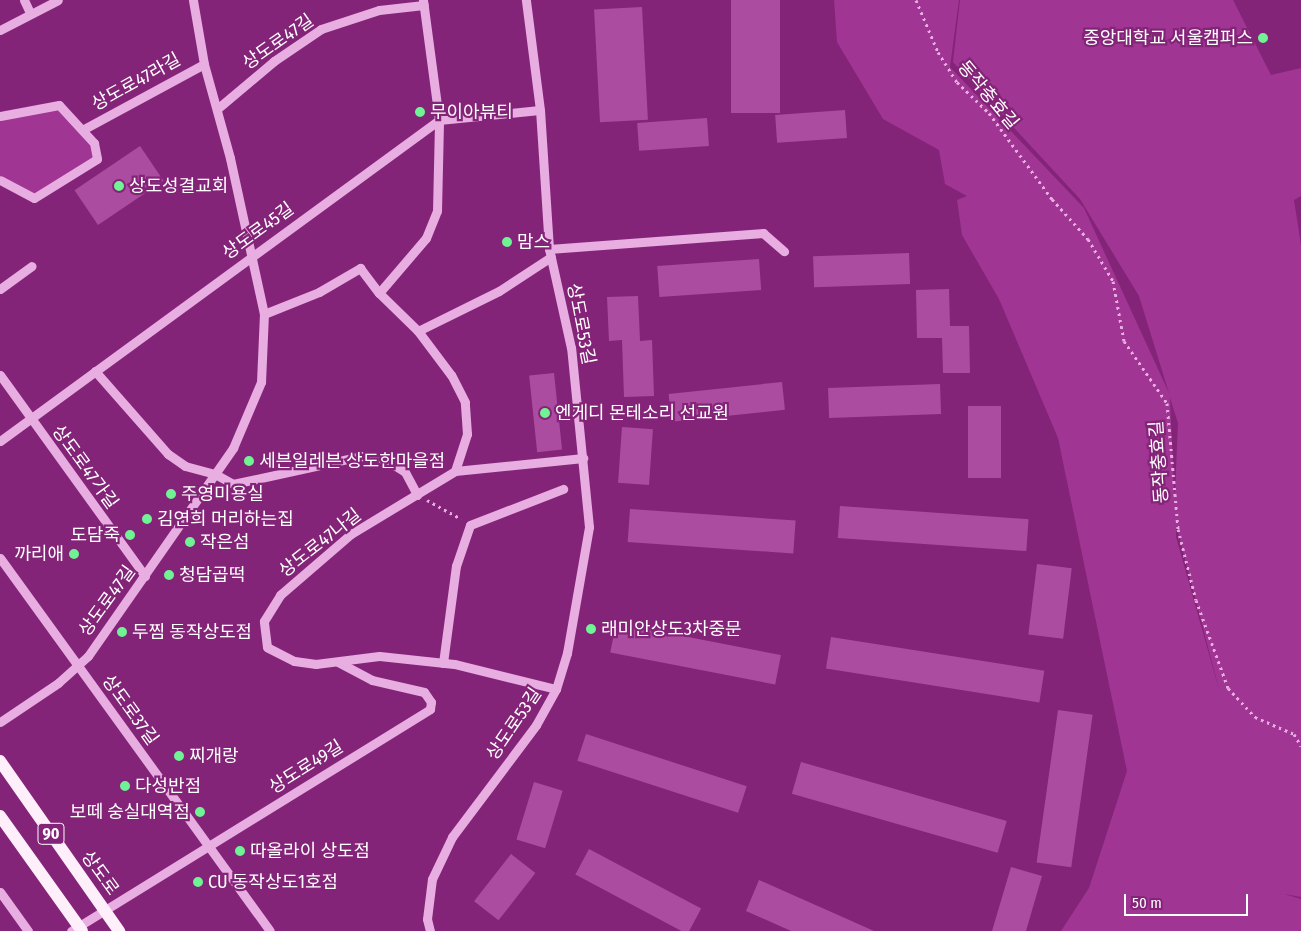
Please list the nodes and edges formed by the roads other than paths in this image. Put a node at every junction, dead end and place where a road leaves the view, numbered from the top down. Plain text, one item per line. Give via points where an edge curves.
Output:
1 (24, 0) edge
2 (58, 0) edge
3 (193, 0) edge
4 (526, 0) edge
5 (424, 2) edge
6 (30, 13) junction
7 (0, 30) edge
8 (204, 64) junction
9 (217, 110) junction
10 (540, 110) junction
11 (0, 116) edge
12 (439, 120) junction
13 (84, 129) junction
14 (0, 180) edge
15 (784, 251) dead end
16 (550, 253) junction
17 (252, 256) junction
18 (32, 266) dead end
19 (0, 289) edge
20 (379, 293) junction
21 (264, 314) junction
22 (418, 331) junction
23 (95, 371) junction
24 (0, 375) edge
25 (31, 420) junction
26 (0, 442) edge
27 (583, 458) junction
28 (456, 471) junction
29 (215, 474) junction
30 (563, 489) dead end
31 (418, 495) junction
32 (0, 558) edge
33 (145, 576) junction
34 (338, 662) junction
35 (443, 662) junction
36 (78, 665) junction
37 (556, 689) junction
38 (0, 722) edge
39 (0, 761) edge
40 (0, 816) edge
41 (209, 846) junction
42 (0, 892) edge
43 (103, 907) junction
44 (77, 929) edge
45 (28, 931) edge
46 (119, 931) edge
47 (270, 931) edge
48 (430, 931) edge

1 - 6 street
2 - 6 street
3 - 8 street, 상도로47길
4 - 10 street, 상도로53길
5 - 9 street, 상도로47길 via 379,10 321,29 274,61
5 - 12 street
6 - 7 street
8 - 9 street, 상도로47길
8 - 13 street, 상도로47라길
9 - 17 street, 상도로47길
10 - 12 street
10 - 16 street, 상도로53길
11 - 13 street, 상도로47라길 via 59,104
12 - 17 street, 상도로45길
12 - 20 street via 436,211 426,238
13 - 14 street, 상도로47라길 via 94,143 97,159 34,198
15 - 16 street via 763,233
16 - 22 street via 499,291
16 - 27 street, 상도로53길 via 571,348
17 - 21 street, 상도로47길
17 - 23 street, 상도로45길
18 - 19 street
20 - 21 street via 360,268 319,292
20 - 22 street
21 - 29 street, 상도로47길 via 261,382 233,448
22 - 28 street via 451,375 465,402 467,434
23 - 25 street, 상도로45길
23 - 29 street via 168,454 185,466
24 - 25 street, 상도로47가길
25 - 26 street, 상도로45길
25 - 33 street, 상도로47가길
27 - 28 street
27 - 37 street, 상도로53길 via 589,526 567,653
28 - 31 street
29 - 31 street via 233,484 250,482 361,456 386,460 405,472
29 - 33 street, 상도로47길
30 - 35 street via 470,525 456,566
31 - 34 street, 상도로47나길 via 351,534 280,595 264,621 266,647 294,660
32 - 36 street, 상도로37길
33 - 36 street, 상도로47길
34 - 35 street, 상도로47나길 via 379,656
34 - 41 street, 상도로49길 via 372,680 424,692 431,702 430,709
35 - 37 street, 상도로47나길 via 508,674
36 - 38 street, 상도로47길
36 - 41 street, 상도로37길
37 - 48 street, 상도로53길 via 536,725 452,837 432,878 427,919
39 - 43 main road, 상도로 / 90
40 - 44 main road, 90
41 - 43 street, 상도로49길
41 - 47 street, 상도로37길
42 - 45 street
43 - 44 street, 상도로49길
43 - 46 main road, 상도로 / 90

